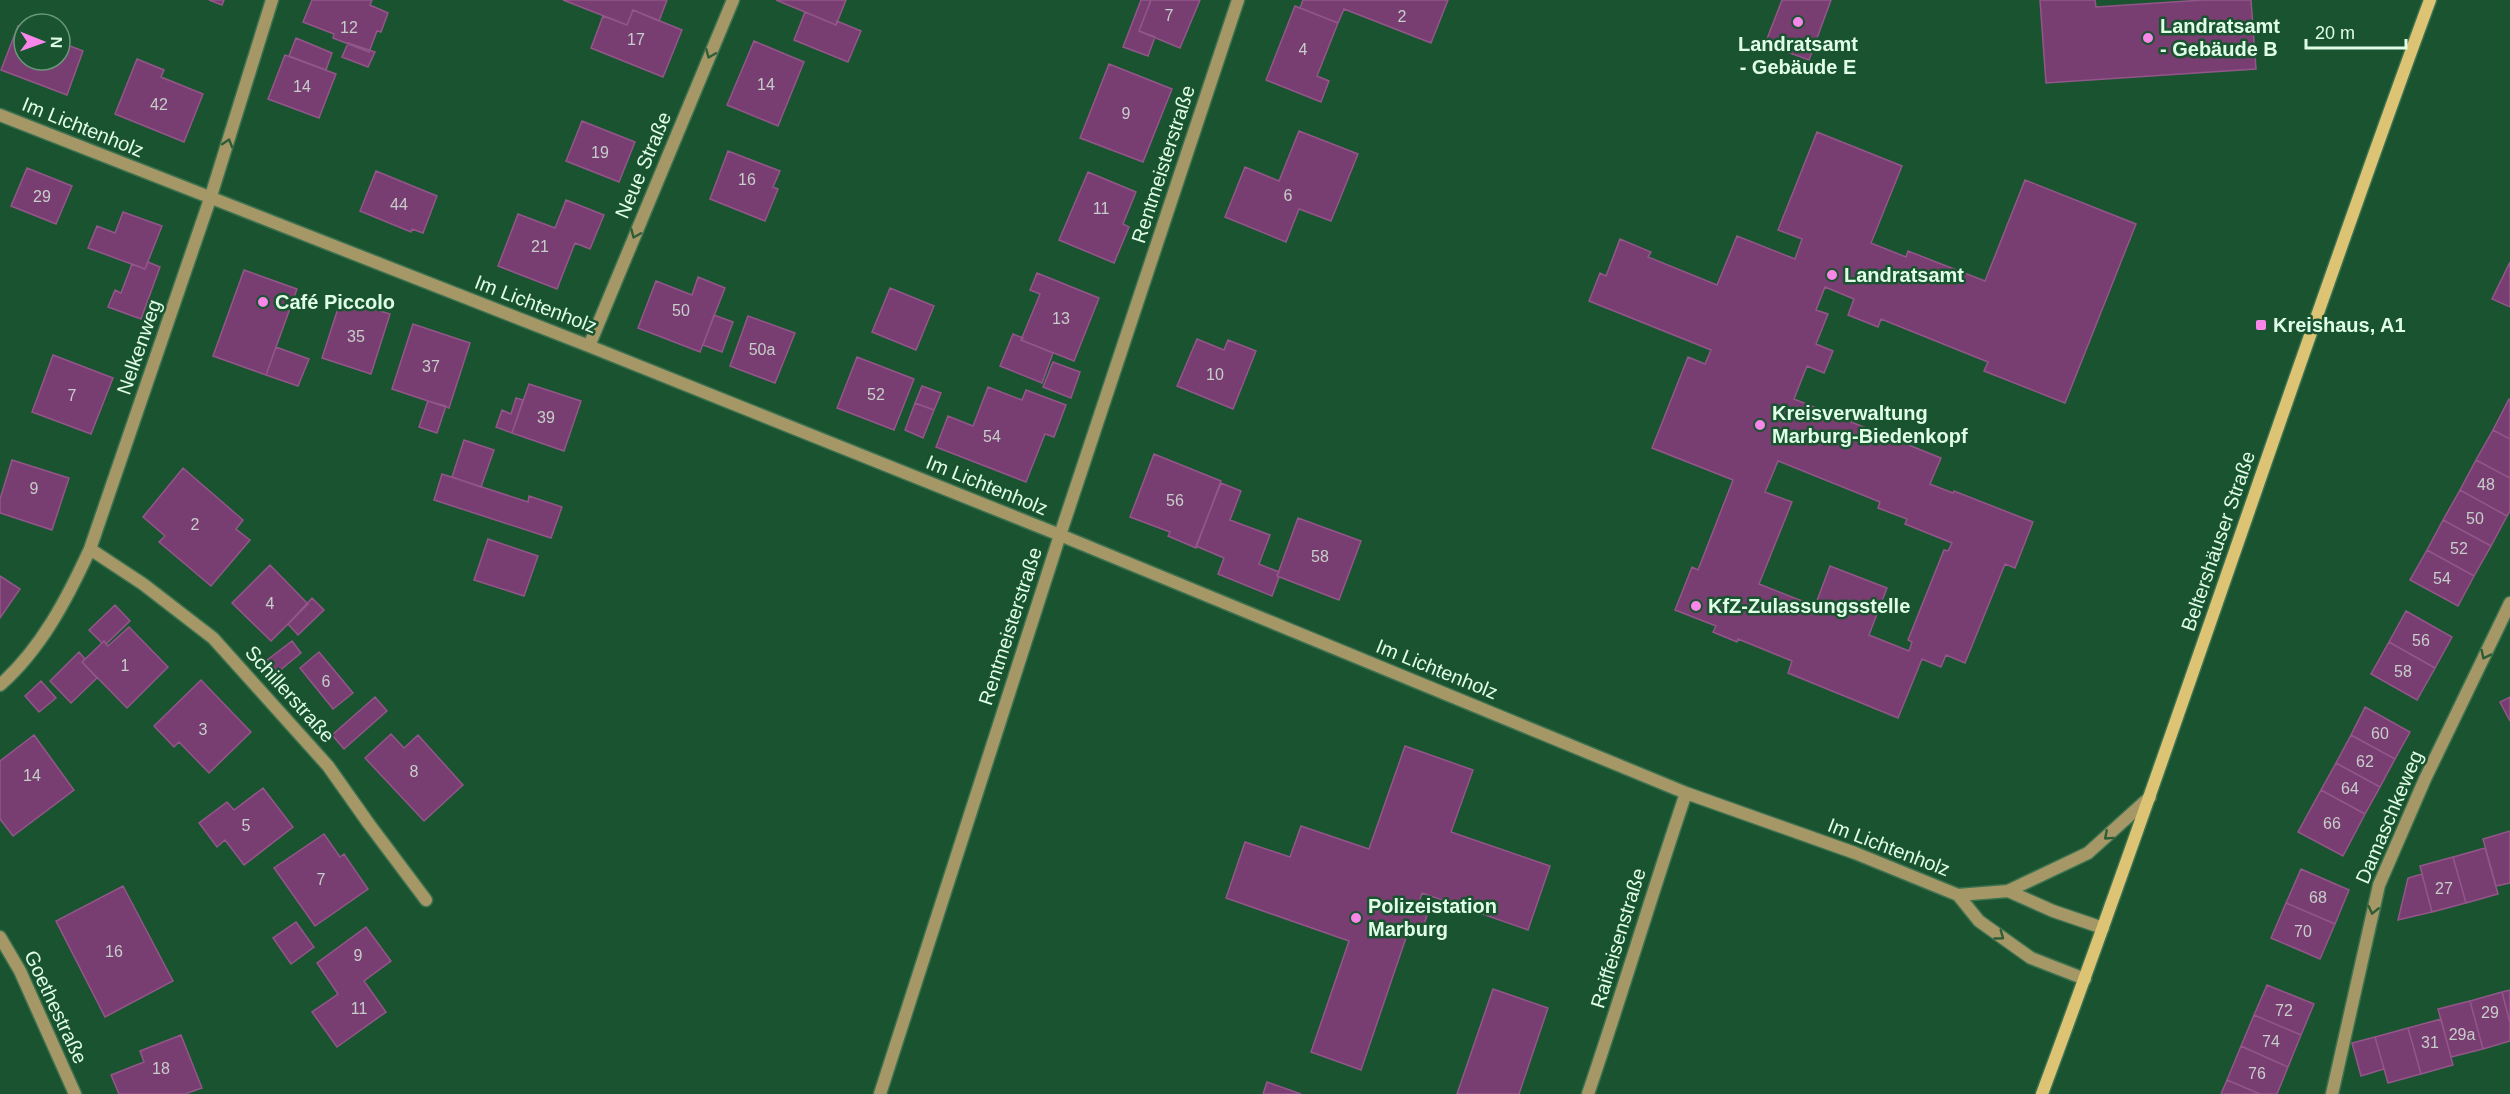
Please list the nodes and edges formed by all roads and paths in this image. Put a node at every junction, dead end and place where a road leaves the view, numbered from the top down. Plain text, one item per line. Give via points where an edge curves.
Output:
1 (272, 0) edge
2 (733, 0) edge
3 (1238, 0) edge
4 (2430, 0) edge
5 (0, 115) edge
6 (210, 199) junction
7 (589, 346) junction
8 (1060, 535) junction
9 (90, 549) junction
10 (2510, 603) edge
11 (0, 686) edge
12 (1686, 793) junction
13 (2151, 796) junction
14 (2008, 891) junction
15 (1958, 895) junction
16 (426, 900) dead end
17 (2103, 928) junction
18 (0, 937) edge
19 (2085, 979) junction
20 (75, 1094) edge
21 (880, 1094) edge
22 (1588, 1094) edge
23 (2042, 1094) edge
24 (2332, 1094) edge

6 -> 1 street, Nelkenweg
2 -> 7 street, Neue Straße
3 - 8 street, Rentmeisterstraße
4 - 13 main road, Beltershäuser Straße via 2304,350
5 - 6 street, Im Lichtenholz
6 - 7 street, Im Lichtenholz
6 - 9 street, Nelkenweg
7 - 8 street, Im Lichtenholz
8 - 12 street, Im Lichtenholz
8 - 21 street, Rentmeisterstraße
9 - 11 street, Nelkenweg via 66,602 17,670
9 - 16 street, Schillerstraße via 213,638 328,766
10 -> 24 street, Damaschkeweg via 2379,885
12 - 15 street, Im Lichtenholz via 1855,853
12 - 22 street, Raiffeisenstraße
13 -> 14 street, Im Lichtenholz via 2088,854
13 - 17 main road, Beltershäuser Straße
14 - 15 street, Im Lichtenholz
14 - 17 street, Im Lichtenholz
15 -> 19 street, Im Lichtenholz via 1979,921 2031,958
17 - 19 main road, Beltershäuser Straße
18 - 20 street, Goethestraße via 20,971
19 - 23 main road, Beltershäuser Straße

